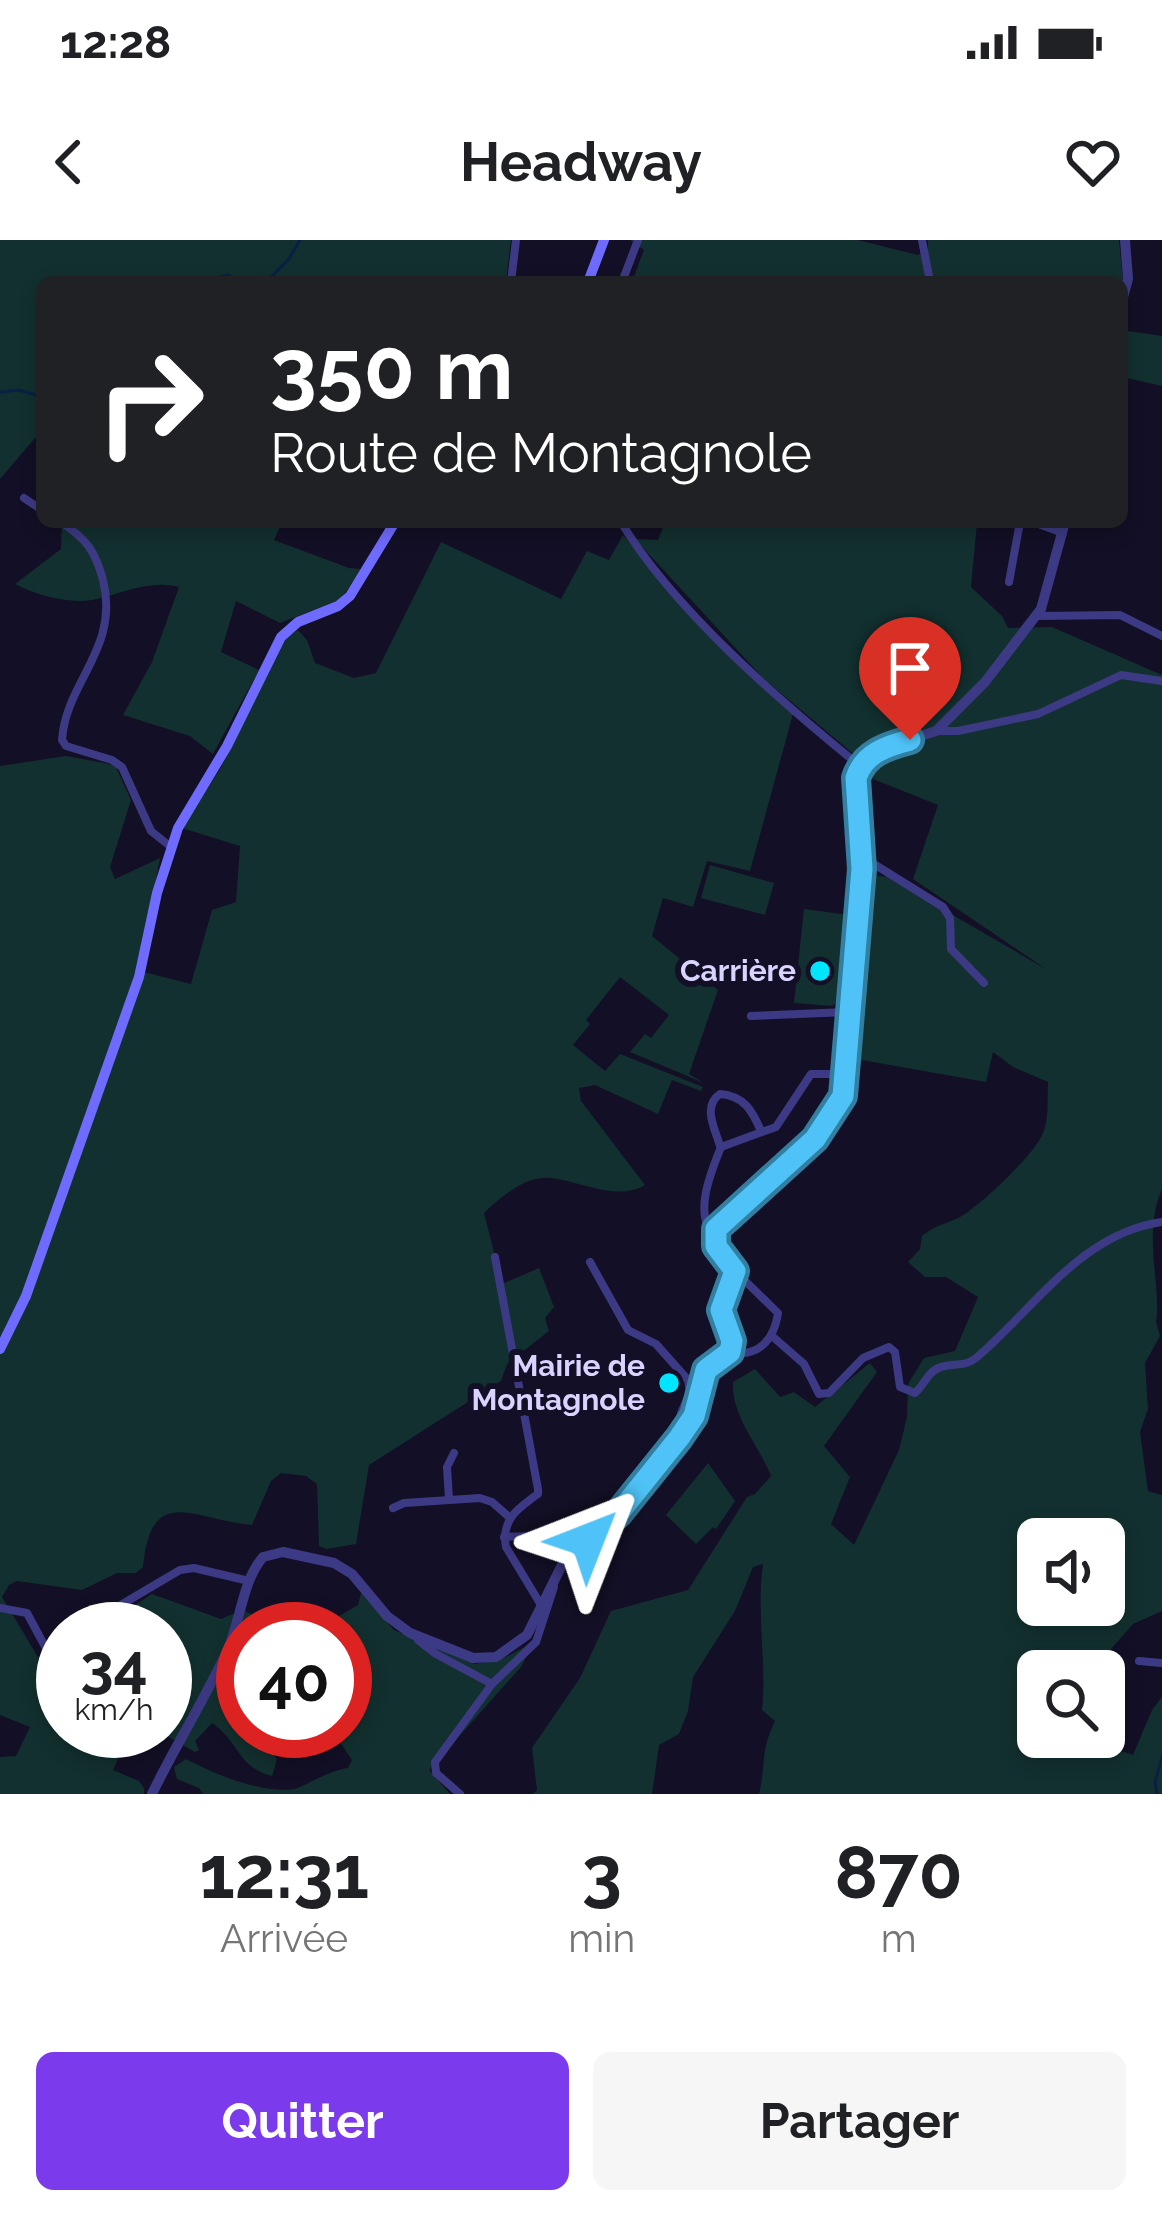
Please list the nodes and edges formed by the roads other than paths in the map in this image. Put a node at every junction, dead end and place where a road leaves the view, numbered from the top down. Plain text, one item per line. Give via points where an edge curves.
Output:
1 (516, 240) edge
2 (604, 240) edge
3 (638, 240) edge
4 (922, 240) edge
5 (1125, 240) edge
6 (512, 276) edge
7 (590, 276) edge
8 (624, 276) edge
9 (929, 276) edge
10 (1128, 276) edge
11 (24, 499) dead end
12 (36, 506) edge
13 (70, 528) edge
14 (391, 528) edge
15 (625, 528) edge
16 (1019, 528) edge
17 (1064, 528) edge
18 (1009, 582) dead end
19 (1037, 616) junction
20 (1162, 636) edge
21 (1162, 681) edge
22 (936, 731) junction
23 (860, 766) junction
24 (171, 847) junction
25 (861, 863) junction
26 (984, 982) dead end
27 (848, 1012) junction
28 (752, 1016) dead end
29 (848, 1074) junction
30 (761, 1131) junction
31 (721, 1147) junction
32 (1162, 1222) edge
33 (714, 1236) junction
34 (495, 1257) dead end
35 (590, 1262) dead end
36 (735, 1271) junction
37 (772, 1336) junction
38 (0, 1349) edge
39 (730, 1352) junction
40 (688, 1426) junction
41 (454, 1454) dead end
42 (449, 1499) junction
43 (393, 1508) dead end
44 (509, 1517) junction
45 (531, 1536) dead end
46 (504, 1537) junction
47 (556, 1574) junction
48 (249, 1581) junction
49 (124, 1602) edge
50 (244, 1602) edge
51 (542, 1607) junction
52 (0, 1609) edge
53 (36, 1630) edge
54 (410, 1633) junction
55 (1138, 1661) dead end
56 (1162, 1663) edge
57 (216, 1671) edge
58 (492, 1684) junction
59 (152, 1794) edge
60 (460, 1794) edge

1 - 6 street
2 - 7 main road
3 - 8 street
4 - 9 street
5 - 10 street
11 - 12 street
13 - 24 street via 96,551 109,609 62,740 122,767 151,831
14 - 24 main road via 350,596 281,637
15 - 23 street via 760,681
16 - 18 street
17 - 19 street
19 - 20 street via 1120,615
19 - 22 street
21 - 22 street via 1121,675 1038,714
22 - 23 street via 883,748
23 - 25 street
24 - 38 main road via 139,977
25 - 26 street via 944,907 951,949
25 - 27 street
27 - 28 street
27 - 29 street
29 - 30 street via 812,1074 776,1127
29 - 33 street via 826,1128
30 - 31 street
30 - 31 street via 742,1100 717,1095 710,1109
31 - 33 street via 705,1202
32 - 37 street via 1082,1259 974,1360 936,1368 916,1393 900,1387 889,1347 819,1394 805,1364
33 - 36 street
34 - 44 street via 538,1489
35 - 40 street via 628,1330 656,1344 688,1380 680,1414
36 - 37 street via 777,1308
36 - 39 street via 721,1310
37 - 39 street via 756,1350
39 - 40 street via 706,1370
40 - 47 street via 618,1514
41 - 42 street
42 - 43 street
42 - 44 street via 486,1499
44 - 46 street
45 - 46 street
46 - 51 street
47 - 51 street
47 - 58 street via 536,1642
48 - 49 street via 188,1567
48 - 50 street
48 - 54 street via 274,1552 325,1559 352,1574
51 - 54 street via 527,1635 490,1659
52 - 53 street via 27,1613
54 - 58 street
55 - 56 street
57 - 59 street
58 - 60 street via 435,1762

